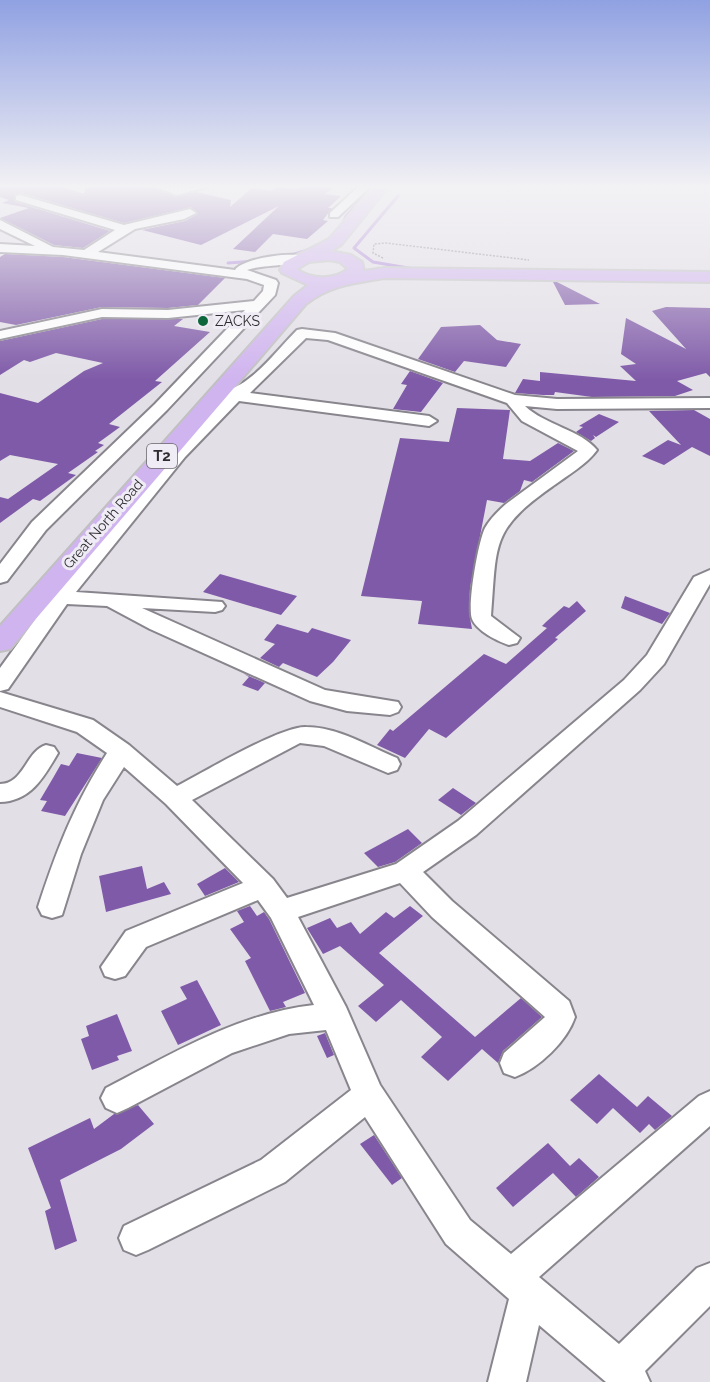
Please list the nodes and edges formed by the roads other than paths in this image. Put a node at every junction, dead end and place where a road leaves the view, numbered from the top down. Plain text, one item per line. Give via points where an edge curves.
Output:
1 (16, 251) edge
2 (66, 251) edge
3 (90, 251) edge
4 (321, 251) edge
5 (350, 251) edge
6 (85, 255) junction
7 (347, 256) junction
8 (0, 264) edge
9 (300, 266) junction
10 (245, 270) junction
11 (400, 273) junction
12 (710, 277) edge
13 (336, 280) junction
14 (255, 307) junction
15 (0, 335) edge
16 (226, 395) junction
17 (513, 400) junction
18 (710, 403) edge
19 (429, 421) dead end
20 (710, 576) edge
21 (0, 577) edge
22 (51, 596) junction
23 (113, 601) junction
24 (215, 606) dead end
25 (0, 613) edge
26 (508, 638) dead end
27 (0, 643) edge
28 (0, 684) edge
29 (0, 699) edge
30 (390, 706) dead end
31 (121, 751) junction
32 (46, 753) dead end
33 (388, 764) dead end
34 (0, 793) edge
35 (175, 798) junction
36 (405, 871) junction
37 (263, 886) junction
38 (52, 908) dead end
39 (281, 911) junction
40 (115, 968) dead end
41 (335, 1016) junction
42 (515, 1063) dead end
43 (369, 1095) junction
44 (117, 1098) dead end
45 (710, 1106) edge
46 (136, 1238) dead end
47 (710, 1281) edge
48 (520, 1285) junction
49 (625, 1375) edge
50 (507, 1382) edge

1 - 8 street
2 - 6 street
3 - 6 street
4 - 9 main road
5 - 7 main road
6 - 10 street
7 - 9 main road
7 - 11 main road
7 - 13 main road via 357,269
9 - 10 street
9 - 13 main road via 310,281
9 - 25 main road, Great North Road / T2 via 284,297
10 - 14 street via 271,283 270,292
11 - 12 main road
11 - 13 main road
13 - 16 main road, Great North Road / T2 via 306,294
14 - 15 street via 102,313
14 - 21 street via 220,330 53,512
16 - 17 street via 250,386 302,333 313,333
16 - 19 street
16 - 22 main road, Great North Road / T2
17 - 18 street via 557,404
17 - 26 street via 518,410 535,423 588,450 516,506 496,528 481,616
20 - 36 street via 701,581 656,658 632,685 467,828
22 - 23 street
22 - 27 main road, Great North Road / T2
22 - 28 street
23 - 24 street
23 - 30 street via 318,696 346,704
29 - 31 street via 85,726
31 - 35 street
31 - 38 street via 91,799 68,854
32 - 34 street via 20,789
33 - 35 street via 322,737 296,735
35 - 37 street
36 - 39 street
36 - 42 street via 442,909 558,1010 557,1026
37 - 39 street
37 - 40 street via 136,939
39 - 41 street
41 - 43 street
41 - 44 street via 289,1021 223,1043
43 - 46 street via 273,1171
43 - 48 street via 458,1232
45 - 48 street
47 - 49 street
48 - 49 street
48 - 50 street

